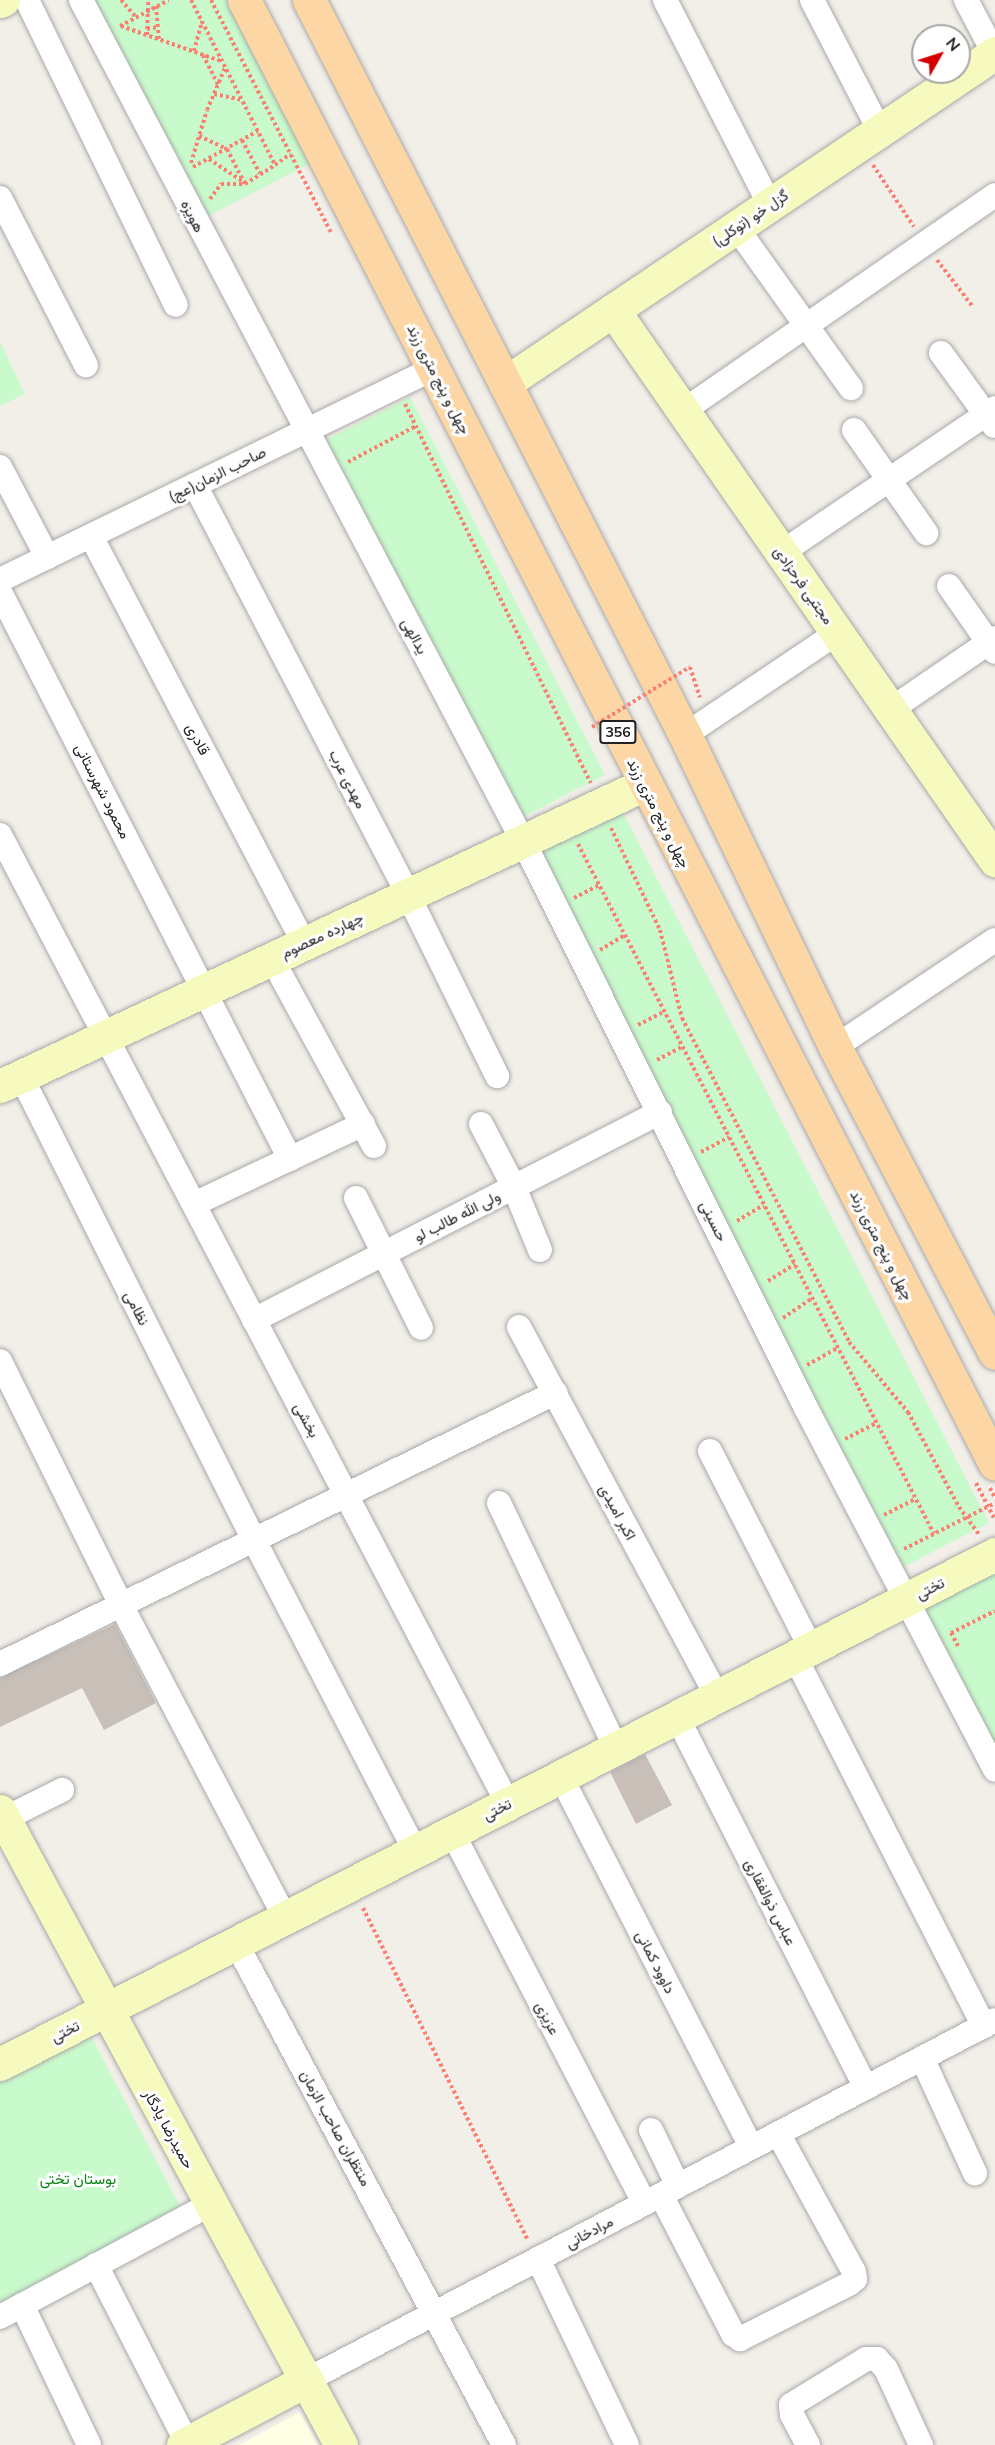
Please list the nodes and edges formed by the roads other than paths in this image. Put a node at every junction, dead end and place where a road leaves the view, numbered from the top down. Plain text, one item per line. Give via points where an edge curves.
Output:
1 (27, 0) edge
2 (81, 0) edge
3 (244, 0) edge
4 (309, 0) edge
5 (665, 0) edge
6 (812, 0) edge
7 (966, 0) edge
8 (995, 54) edge
9 (870, 138) junction
10 (995, 195) edge
11 (0, 198) edge
12 (770, 205) junction
13 (736, 227) junction
14 (176, 305) dead end
15 (613, 310) junction
16 (806, 326) junction
17 (941, 353) dead end
18 (86, 365) dead end
19 (434, 368) junction
20 (505, 383) junction
21 (851, 388) dead end
22 (683, 411) junction
23 (992, 416) edge
24 (854, 430) dead end
25 (306, 431) junction
26 (0, 467) edge
27 (888, 480) junction
28 (195, 485) junction
29 (926, 533) dead end
30 (91, 536) junction
31 (782, 552) junction
32 (47, 557) junction
33 (0, 580) edge
34 (949, 586) dead end
35 (0, 592) edge
36 (837, 633) junction
37 (993, 644) edge
38 (890, 710) junction
39 (685, 735) junction
40 (645, 784) junction
41 (0, 835) edge
42 (523, 841) junction
43 (994, 856) edge
44 (408, 895) junction
45 (995, 940) edge
46 (304, 943) junction
47 (272, 959) junction
48 (206, 989) junction
49 (106, 1036) junction
50 (835, 1047) junction
51 (497, 1076) dead end
52 (10, 1081) edge
53 (660, 1112) junction
54 (363, 1124) junction
55 (481, 1124) dead end
56 (374, 1146) dead end
57 (290, 1159) junction
58 (514, 1187) junction
59 (356, 1198) dead end
60 (194, 1204) junction
61 (540, 1250) dead end
62 (384, 1254) junction
63 (255, 1320) junction
64 (519, 1327) dead end
65 (421, 1328) dead end
66 (995, 1353) edge
67 (0, 1361) edge
68 (555, 1393) junction
69 (710, 1450) dead end
70 (995, 1464) edge
71 (346, 1495) junction
72 (499, 1503) dead end
73 (254, 1540) junction
74 (994, 1555) edge
75 (907, 1599) junction
76 (121, 1605) junction
77 (803, 1652) junction
78 (0, 1664) edge
79 (717, 1697) junction
80 (677, 1717) junction
81 (616, 1748) junction
82 (995, 1770) edge
83 (561, 1777) junction
84 (63, 1790) dead end
85 (508, 1803) junction
86 (2, 1815) edge
87 (452, 1832) junction
88 (416, 1851) junction
89 (285, 1918) junction
90 (236, 1943) junction
91 (104, 2010) junction
92 (990, 2023) edge
93 (922, 2058) junction
94 (0, 2064) edge
95 (866, 2088) junction
96 (651, 2130) dead end
97 (778, 2133) junction
98 (751, 2148) junction
99 (975, 2173) dead end
100 (661, 2195) junction
101 (211, 2204) junction
102 (538, 2259) junction
103 (96, 2265) junction
104 (22, 2305) junction
105 (436, 2312) junction
106 (0, 2317) edge
107 (307, 2380) junction
108 (185, 2444) edge
109 (89, 2445) edge
110 (341, 2445) edge
111 (504, 2445) edge
112 (627, 2445) edge
113 (808, 2445) edge
114 (921, 2445) edge

1 - 14 street
2 - 25 street, هویزه
3 - 19 main road, چهل و پنج متری زرند / 356
4 - 20 main road
5 - 12 street
6 - 9 street
7 - 8 street
8 - 9 street, گزل خو (توکلی)
9 - 12 street, گزل خو (توکلی)
10 - 16 street
11 - 18 street
12 - 13 street, گزل خو (توکلی)
13 - 15 street, گزل خو (توکلی)
13 - 16 street
15 - 20 street, گزل خو (توکلی)
15 - 22 street, مجتبی فرحزادی
16 - 21 street
16 - 22 street
17 - 23 street
19 - 25 street, صاحب الزمان(عج)
19 - 40 main road, چهل و پنج متری زرند / 356
20 - 39 main road
22 - 31 street, مجتبی فرحزادی
23 - 27 street
24 - 27 street
25 - 28 street, صاحب الزمان(عج)
25 - 42 street, یدالهی
26 - 32 street
27 - 29 street
27 - 31 street
28 - 30 street, صاحب الزمان(عج)
28 - 44 street, مهدی عرب
30 - 32 street, صاحب الزمان(عج)
30 - 46 street, قادری
31 - 36 street, مجتبی فرحزادی
32 - 33 street, صاحب الزمان(عج)
34 - 37 street
35 - 48 street, محمود شهرستانی
36 - 38 street, مجتبی فرحزادی
36 - 39 street
37 - 38 street
38 - 43 street, مجتبی فرحزادی
39 - 50 main road
40 - 42 street, چهارده معصوم
40 - 70 main road, چهل و پنج متری زرند / 356
41 - 49 street, بخشی
42 - 44 street, چهارده معصوم
42 - 53 street, حسینی
44 - 46 street, چهارده معصوم
44 - 51 street, مهدی عرب
45 - 50 street
46 - 47 street, چهارده معصوم
47 - 48 street, چهارده معصوم
47 - 54 street
48 - 49 street, چهارده معصوم
48 - 57 street, محمود شهرستانی
49 - 52 street, چهارده معصوم
49 - 60 street, بخشی
50 - 66 main road
52 - 73 street, نظامی
53 - 58 street, ولی الله طالب لو
53 - 75 street, حسینی via 806,1408
54 - 56 street
54 - 57 street
55 - 58 street
57 - 60 street
58 - 61 street
58 - 62 street, ولی الله طالب لو
59 - 62 street
60 - 63 street, بخشی
62 - 63 street, ولی الله طالب لو
62 - 65 street
63 - 71 street, بخشی
64 - 68 street, اکبر امیدی
67 - 76 street
68 - 71 street
68 - 79 street, اکبر امیدی
69 - 77 street
71 - 73 street
71 - 85 street, بخشی
72 - 81 street
73 - 76 street
73 - 88 street, نظامی
74 - 75 street, تختی
75 - 77 street, تختی
75 - 82 street, حسینی
76 - 78 street
76 - 89 street
77 - 79 street, تختی
77 - 92 street
79 - 80 street, تختی
80 - 81 street, تختی
80 - 95 street, عباس ذوالفقاری
81 - 83 street, تختی
83 - 85 street, تختی
83 - 98 street, داوود کمانی
84 - 86 street
85 - 87 street, تختی
86 - 91 street, حمیدرضا یادگار
87 - 88 street, تختی
87 - 100 street, عزیزی
88 - 89 street, تختی
89 - 90 street, تختی
90 - 91 street, تختی
90 - 105 street, منتظران صاحب الزمان
91 - 94 street, تختی
91 - 101 street, حمیدرضا یادگار
92 - 93 street, مرادخانی
93 - 95 street, مرادخانی
93 - 99 street
95 - 97 street, مرادخانی
96 - 100 street
97 - 98 street, مرادخانی
97 - 100 street via 855,2279 740,2339
98 - 100 street, مرادخانی
100 - 102 street, مرادخانی
101 - 103 street
101 - 107 street, حمیدرضا یادگار
102 - 105 street, مرادخانی
102 - 112 street
103 - 104 street
103 - 108 street
104 - 106 street
104 - 109 street
105 - 107 street, مرادخانی
105 - 111 street, منتظران صاحب الزمان
107 - 108 street, مرادخانی
107 - 110 street, حمیدرضا یادگار
113 - 114 street via 791,2405 866,2359 877,2359 886,2369

